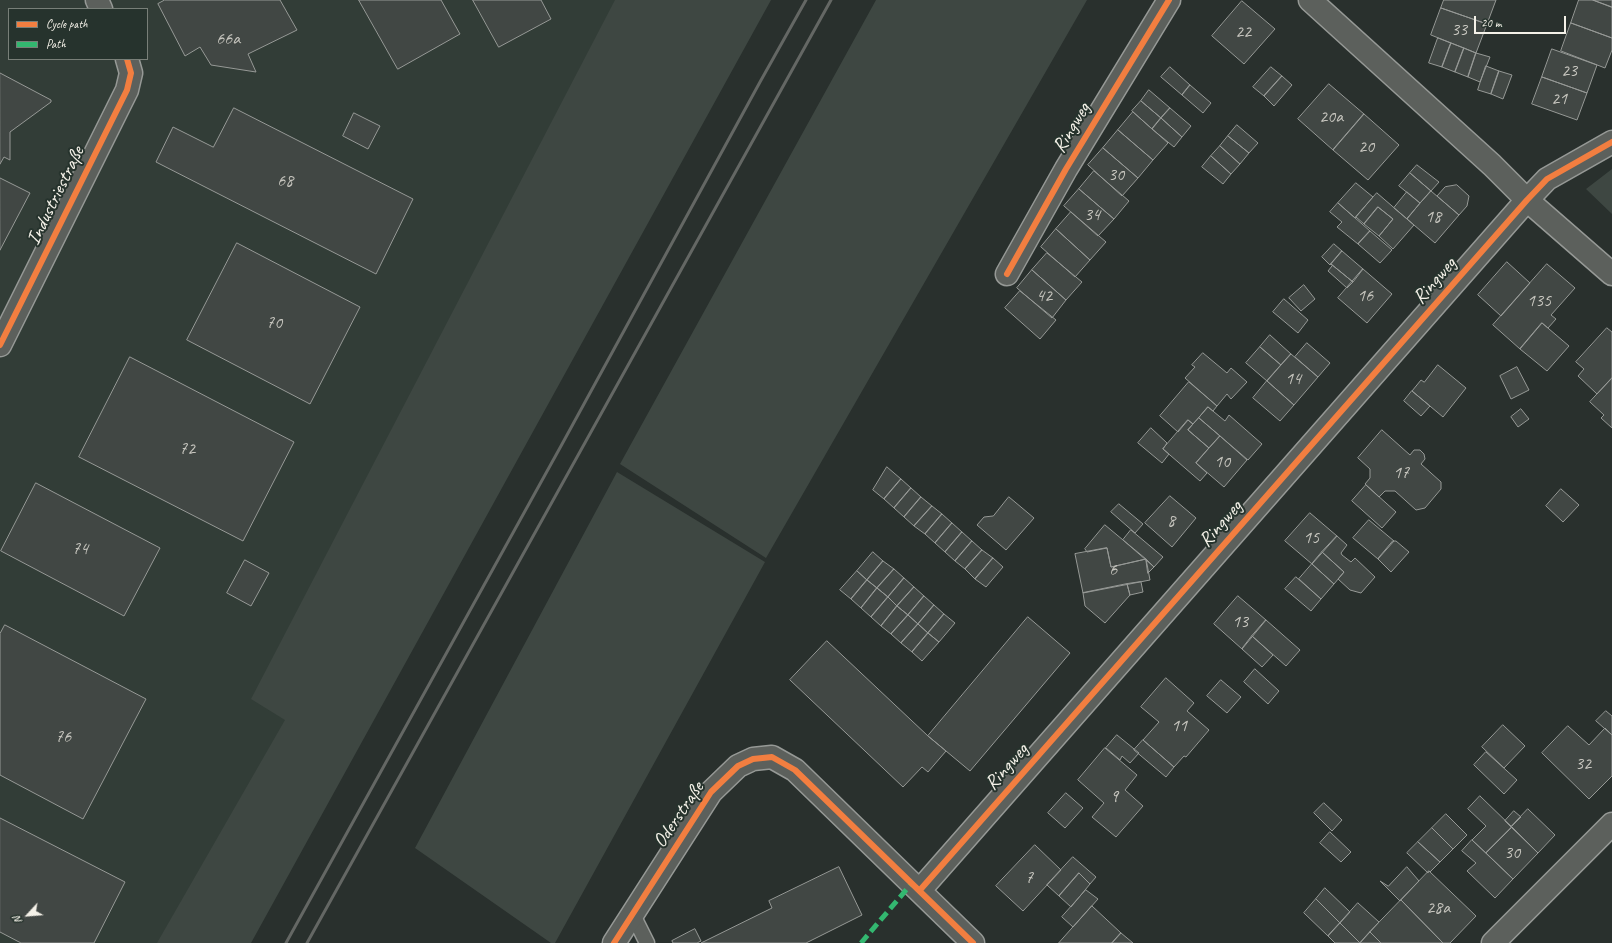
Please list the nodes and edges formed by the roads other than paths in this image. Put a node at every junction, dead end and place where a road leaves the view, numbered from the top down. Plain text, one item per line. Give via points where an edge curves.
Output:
1 (1169, 0) edge
2 (1310, 0) edge
3 (127, 60) edge
4 (1612, 142) edge
5 (1527, 200) junction
6 (1006, 274) dead end
7 (1612, 274) edge
8 (0, 345) edge
9 (1612, 824) edge
10 (920, 890) junction
11 (633, 915) junction
12 (614, 943) edge
13 (647, 943) edge
14 (973, 943) edge
15 (1493, 943) edge

1 - 6 street, Ringweg via 1066,169
2 - 5 street
3 - 8 street, Industriestraße via 131,73 127,90
4 - 5 street, Ringweg via 1547,179
5 - 7 street
5 - 10 street, Ringweg
9 - 15 street
10 - 11 street, Oderstraße via 795,770 772,756 753,759 738,766 711,792
10 - 14 street
11 - 12 street, Oderstraße
11 - 13 lane

